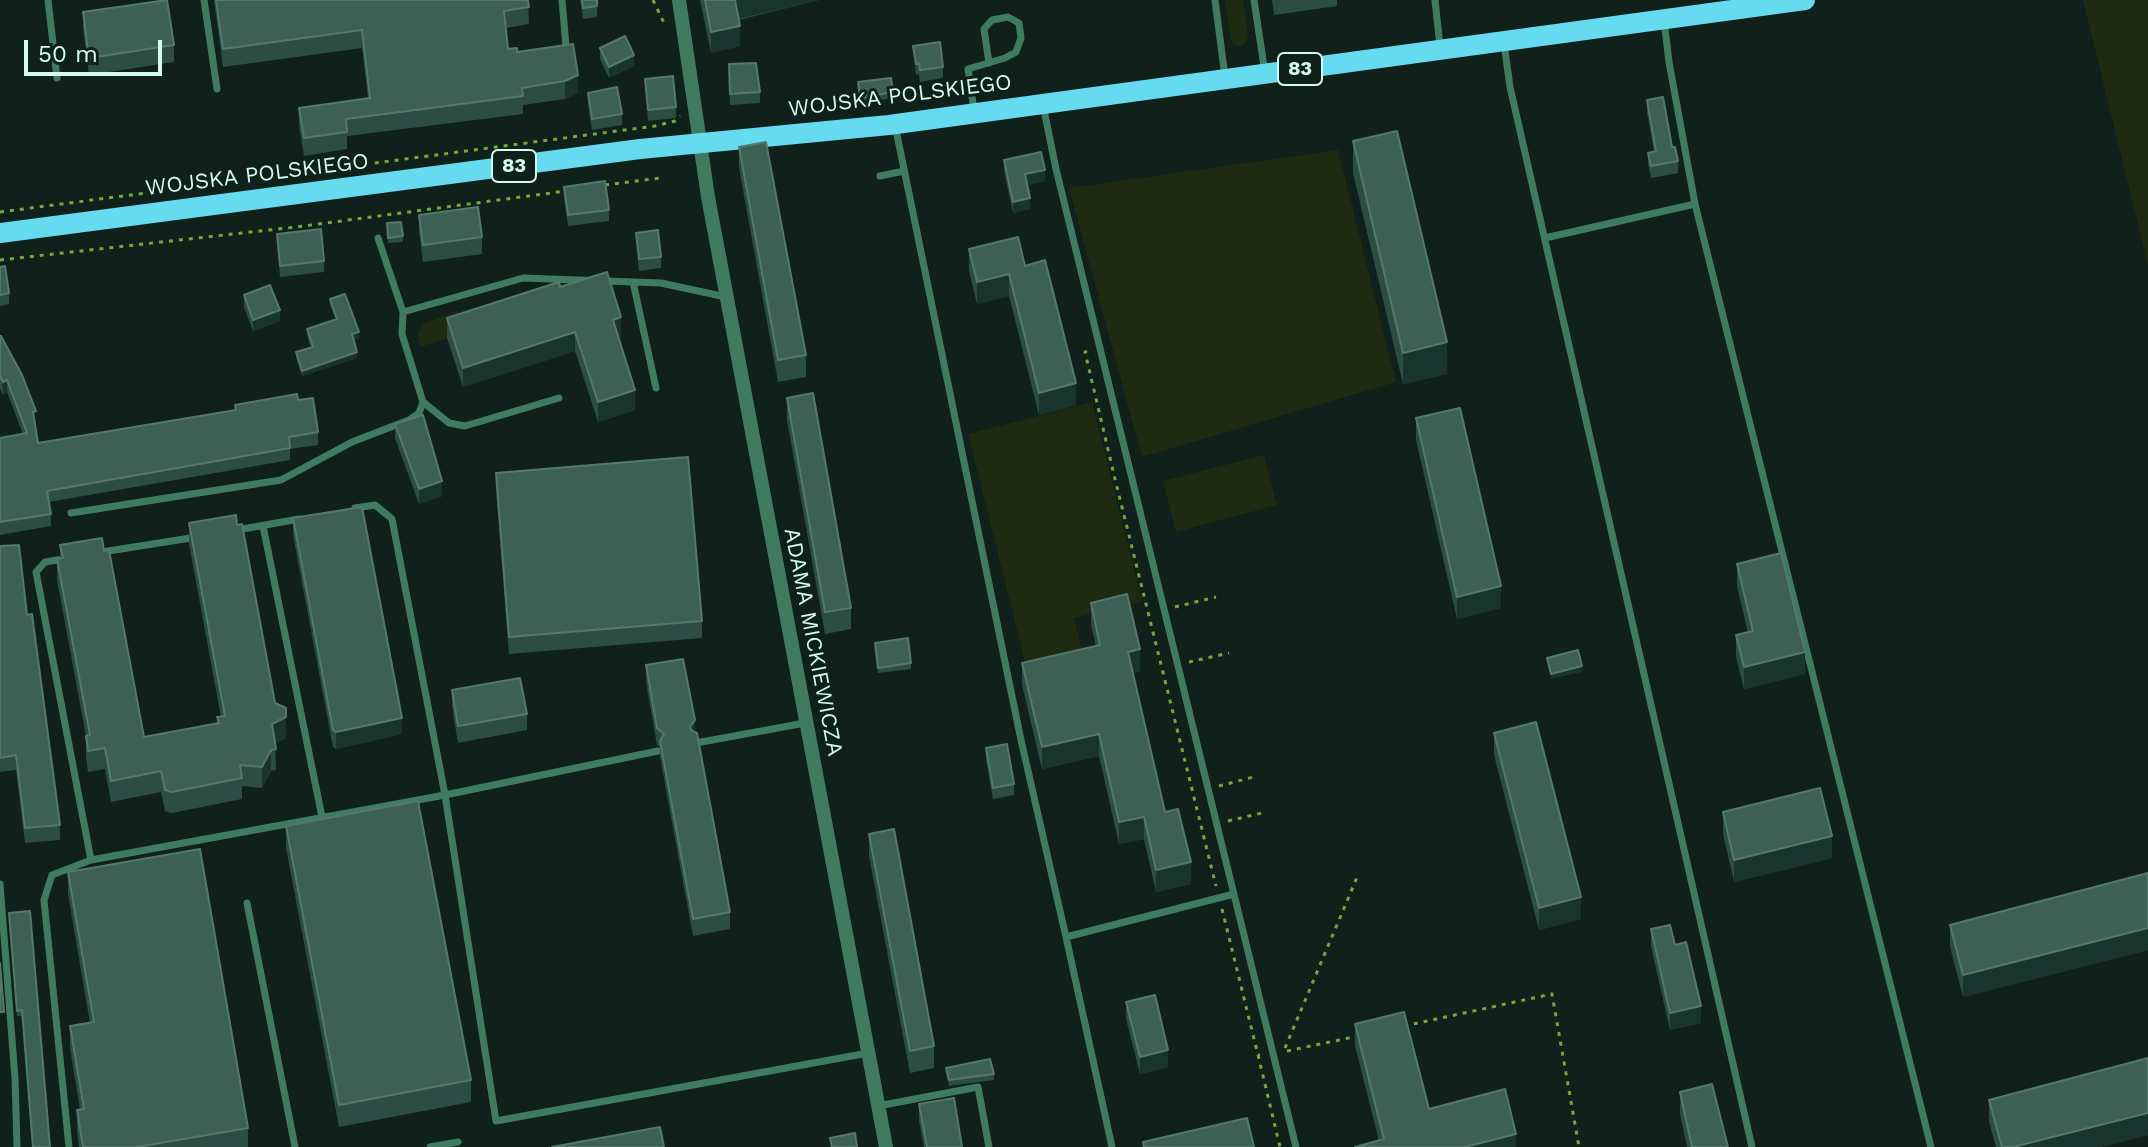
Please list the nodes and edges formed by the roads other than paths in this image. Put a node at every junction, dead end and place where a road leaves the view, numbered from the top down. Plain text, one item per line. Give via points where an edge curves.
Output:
1 (48, 0) edge
2 (204, 0) edge
3 (562, 0) edge
4 (679, 0) edge
5 (1215, 0) edge
6 (1254, 0) edge
7 (1435, 0) edge
8 (1805, 0) edge
9 (1664, 18) junction
10 (1504, 41) junction
11 (566, 46) edge
12 (1441, 49) junction
13 (989, 63) junction
14 (1265, 73) junction
15 (57, 78) dead end
16 (1225, 79) junction
17 (217, 89) dead end
18 (1042, 103) junction
19 (974, 112) junction
20 (895, 124) junction
21 (700, 144) junction
22 (904, 171) junction
23 (880, 176) dead end
24 (1695, 204) junction
25 (0, 233) edge
26 (378, 238) dead end
27 (1545, 238) junction
28 (633, 282) junction
29 (726, 297) junction
30 (403, 312) junction
31 (656, 388) dead end
32 (559, 398) dead end
33 (423, 402) junction
34 (349, 509) edge
35 (71, 513) dead end
36 (306, 518) edge
37 (263, 526) junction
38 (232, 531) edge
39 (201, 536) edge
40 (92, 554) edge
41 (76, 557) edge
42 (805, 723) junction
43 (696, 743) edge
44 (658, 751) edge
45 (445, 795) junction
46 (322, 817) junction
47 (91, 860) junction
48 (0, 884) edge
49 (1234, 894) junction
50 (247, 903) dead end
51 (1066, 937) junction
52 (868, 1053) junction
53 (878, 1106) junction
54 (458, 1142) dead end
55 (17, 1147) edge
56 (69, 1147) edge
57 (295, 1147) edge
58 (430, 1147) edge
59 (886, 1147) edge
60 (989, 1147) edge
61 (1112, 1147) edge
62 (1296, 1147) edge
63 (1752, 1147) edge
64 (1931, 1147) edge

1 - 15 lane
2 - 17 lane
3 - 11 lane
4 - 21 street, ADAMA MICKIEWICZA
5 - 16 lane
6 - 14 lane
7 - 12 lane
8 - 9 main road, WOJSKA POLSKIEGO / 83
9 - 10 main road, WOJSKA POLSKIEGO / 83
9 - 24 lane
10 - 12 main road, WOJSKA POLSKIEGO / 83
10 - 27 lane
12 - 14 main road, WOJSKA POLSKIEGO / 83
13 - 13 lane via 1016,52 1019,23 1008,17 992,20 984,29
13 - 19 lane via 968,69
14 - 16 main road, WOJSKA POLSKIEGO / 83
16 - 18 main road, WOJSKA POLSKIEGO / 83
18 - 19 main road, WOJSKA POLSKIEGO / 83
18 - 49 lane
19 - 20 main road, WOJSKA POLSKIEGO / 83
20 - 21 main road, WOJSKA POLSKIEGO / 83
20 - 22 lane
21 - 25 main road, WOJSKA POLSKIEGO / 83
21 - 29 street, ADAMA MICKIEWICZA
22 - 23 lane
22 - 51 lane
24 - 27 lane
24 - 64 lane
26 - 30 lane
27 - 63 lane
28 - 29 lane
28 - 30 lane via 523,278
28 - 31 lane
29 - 42 street, ADAMA MICKIEWICZA
30 - 33 lane via 402,334
32 - 33 lane via 465,426 449,423
33 - 35 lane via 409,420 281,480
34 - 45 lane via 375,505 392,519
36 - 37 lane
37 - 38 lane
37 - 46 lane
39 - 40 lane
41 - 47 lane via 45,562 36,572
42 - 43 lane
42 - 52 street, ADAMA MICKIEWICZA
44 - 45 lane
45 - 46 lane
45 - 52 lane via 496,1121
46 - 47 lane
47 - 56 lane via 52,875 44,900
48 - 55 lane
49 - 51 lane
49 - 62 lane
50 - 57 lane
51 - 61 lane
52 - 53 street, ADAMA MICKIEWICZA
53 - 59 street, ADAMA MICKIEWICZA
53 - 60 lane via 978,1087
54 - 58 lane

